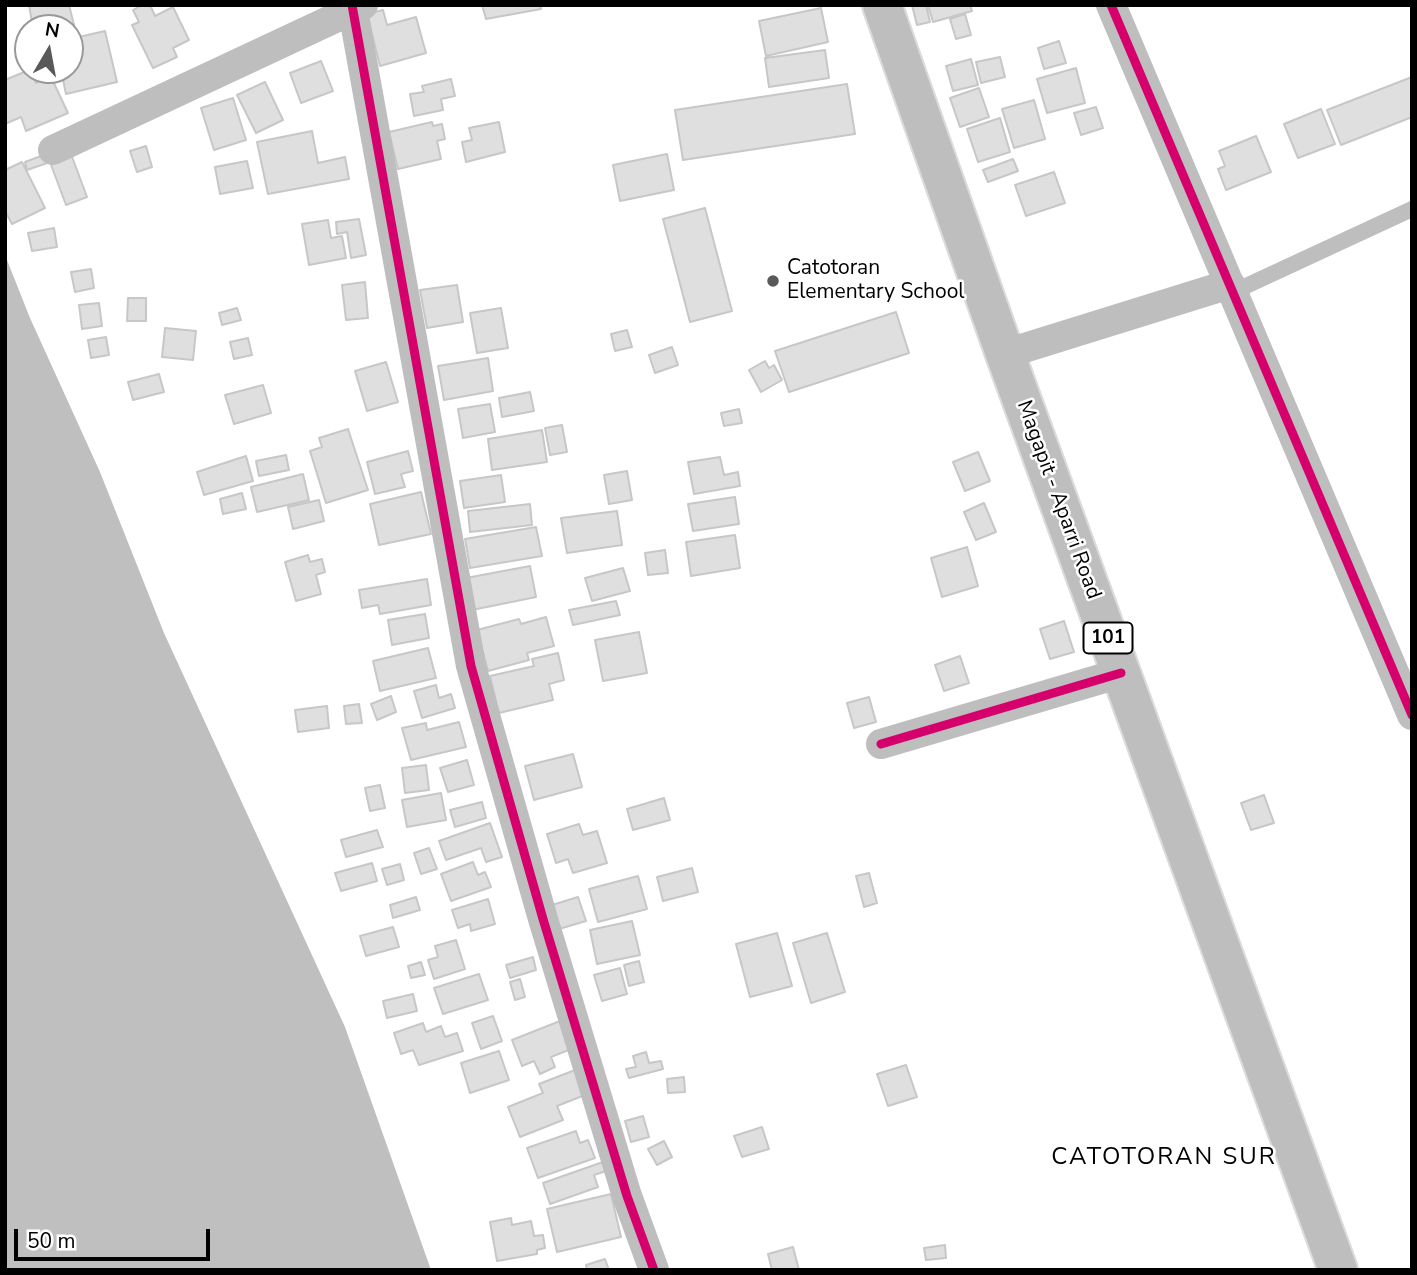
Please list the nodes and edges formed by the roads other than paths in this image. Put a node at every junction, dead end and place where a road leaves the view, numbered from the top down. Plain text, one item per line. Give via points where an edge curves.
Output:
1 (882, 5) edge
2 (1111, 5) edge
3 (356, 7) edge
4 (53, 149) dead end
5 (1412, 209) edge
6 (1232, 288) junction
7 (1005, 354) junction
8 (1121, 673) junction
9 (1412, 715) edge
10 (881, 744) dead end
11 (654, 1270) edge
12 (1338, 1270) edge

1 - 7 main road, Magapit - Aparri Road / 101
2 - 6 street
3 - 4 street
3 - 11 street via 471,667 627,1196
5 - 6 lane
6 - 7 street
6 - 9 street
7 - 8 main road, Magapit - Aparri Road / 101
8 - 10 street
8 - 12 main road, Magapit - Aparri Road / 101

